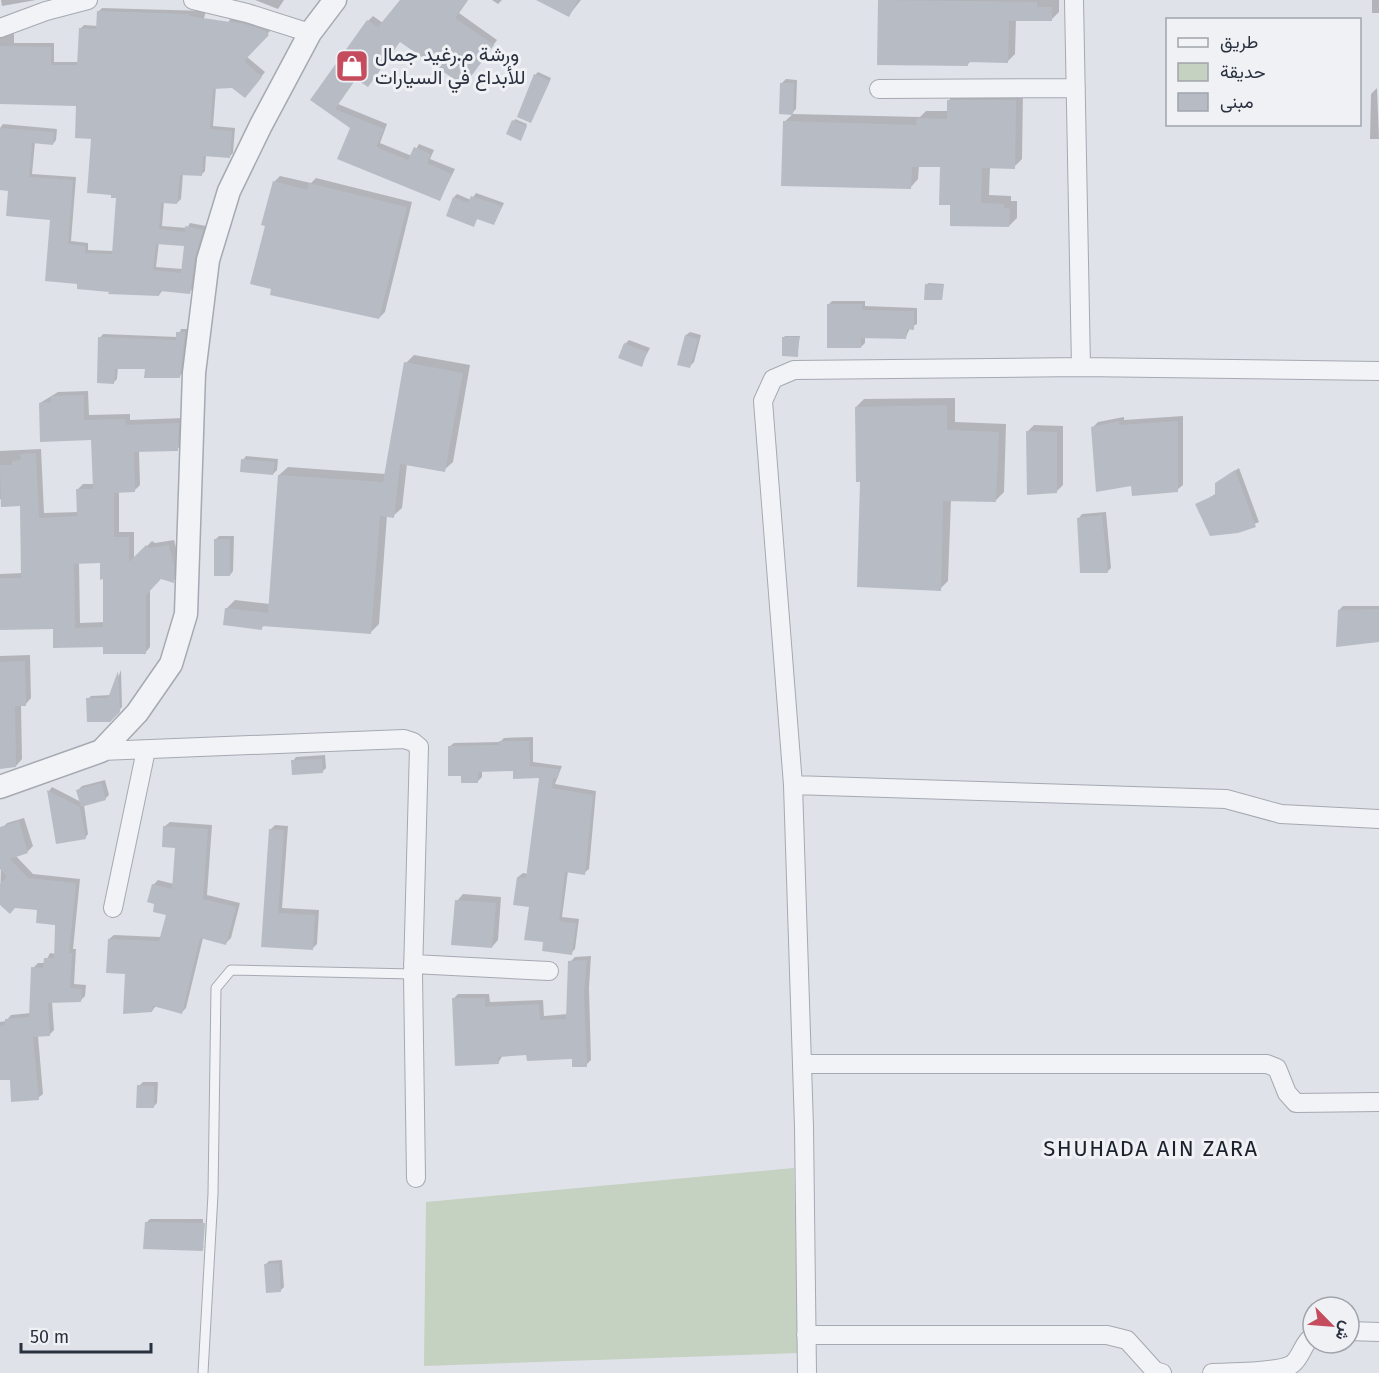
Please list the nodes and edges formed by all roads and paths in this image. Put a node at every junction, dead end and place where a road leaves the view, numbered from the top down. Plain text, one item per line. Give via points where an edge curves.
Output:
1 (88, 0) edge
2 (193, 0) edge
3 (335, 0) edge
4 (1074, 0) edge
5 (0, 28) edge
6 (310, 33) junction
7 (879, 88) dead end
8 (1076, 88) junction
9 (1081, 367) junction
10 (1379, 370) edge
11 (146, 750) junction
12 (101, 751) junction
13 (793, 785) junction
14 (0, 787) edge
15 (1379, 819) edge
16 (113, 908) dead end
17 (413, 969) junction
18 (549, 971) dead end
19 (802, 1064) junction
20 (1379, 1102) edge
21 (416, 1178) dead end
22 (1361, 1331) edge
23 (1379, 1332) edge
24 (806, 1335) junction
25 (1301, 1353) edge
26 (203, 1373) edge
27 (807, 1373) edge
28 (1162, 1373) edge
29 (1212, 1373) edge

1 - 5 street
2 - 6 street
3 - 6 street
4 - 8 street
6 - 12 street via 229,191 208,260 194,373 186,614 171,664 137,714
7 - 8 street
8 - 9 street
9 - 10 street
9 - 13 street via 795,370 773,379 763,401
11 - 12 street
11 - 16 street
11 - 17 street via 404,739 413,742 420,753
12 - 14 street
13 - 15 street via 1226,799 1281,814
13 - 19 street
17 - 18 street
17 - 21 street
17 - 26 lane via 231,970 216,988 213,1194
19 - 20 street via 1267,1064 1277,1068 1287,1093 1296,1103
19 - 24 street
22 - 23 street
24 - 27 street
24 - 28 street via 1107,1335 1127,1340 1155,1371
25 - 29 street via 1278,1371

